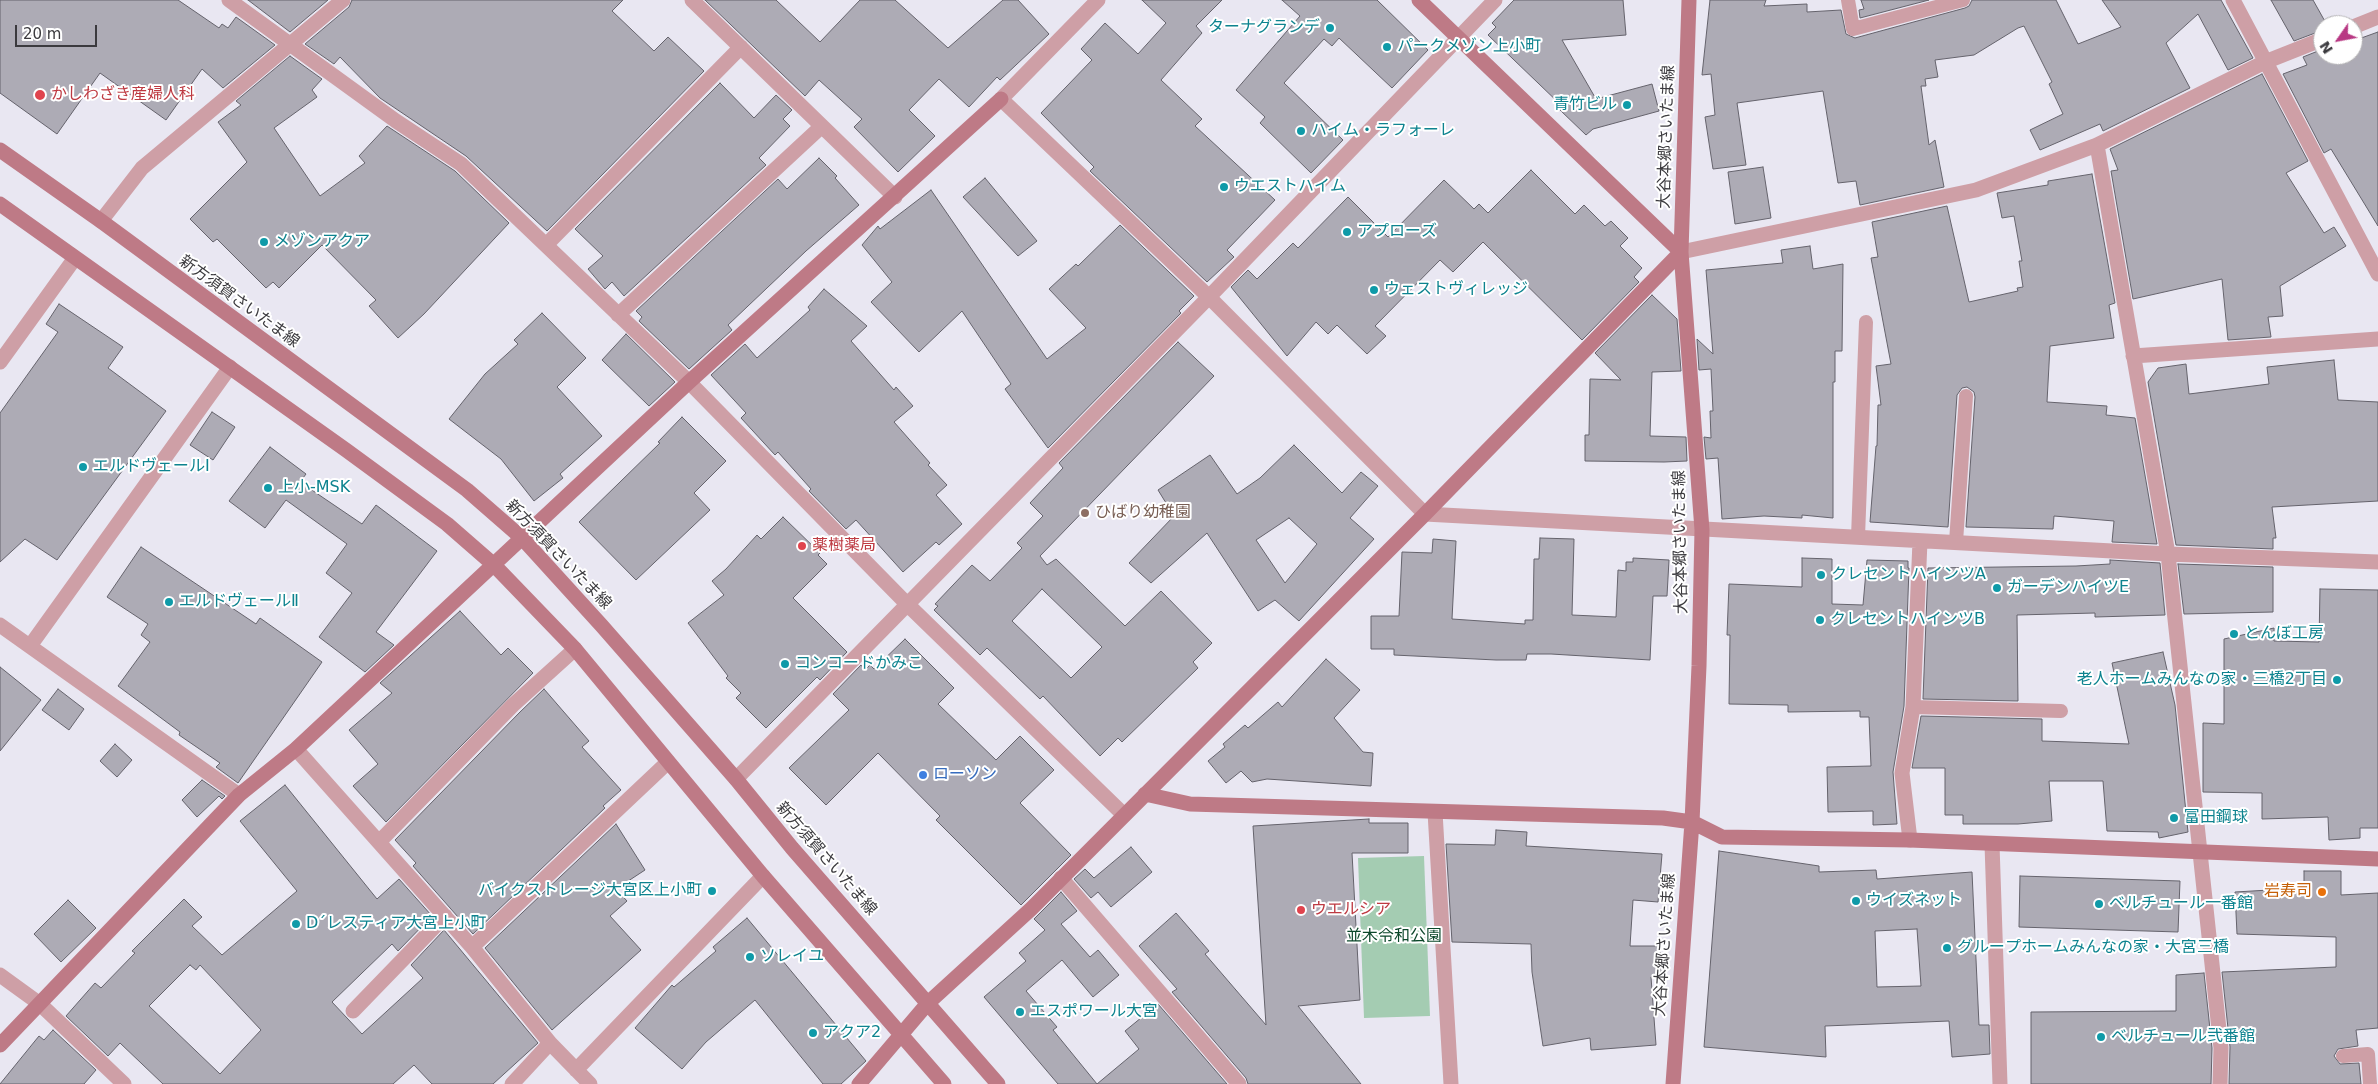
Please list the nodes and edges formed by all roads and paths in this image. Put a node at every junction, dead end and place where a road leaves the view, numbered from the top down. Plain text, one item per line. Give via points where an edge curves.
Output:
1 (230, 0) edge
2 (343, 0) edge
3 (692, 0) edge
4 (1098, 0) edge
5 (1419, 0) edge
6 (1495, 0) edge
7 (1689, 0) edge
8 (1848, 0) edge
9 (1963, 0) edge
10 (2233, 0) edge
11 (2378, 17) edge
12 (2363, 23) edge
13 (1458, 38) junction
14 (2313, 43) edge
15 (292, 44) junction
16 (741, 47) junction
17 (2265, 62) junction
18 (1000, 99) junction
19 (822, 126) junction
20 (2097, 145) junction
21 (0, 150) edge
22 (895, 197) junction
23 (0, 204) edge
24 (100, 221) junction
25 (546, 245) junction
26 (1681, 252) junction
27 (75, 258) junction
28 (2378, 274) edge
29 (1209, 297) junction
30 (618, 315) junction
31 (1866, 322) dead end
32 (2378, 339) edge
33 (2134, 356) junction
34 (0, 362) edge
35 (230, 367) junction
36 (689, 382) junction
37 (1966, 396) dead end
38 (1425, 514) junction
39 (1702, 530) junction
40 (1858, 537) junction
41 (522, 538) junction
42 (1920, 541) junction
43 (1956, 542) junction
44 (2168, 554) junction
45 (2378, 562) edge
46 (494, 565) junction
47 (907, 604) junction
48 (0, 625) edge
49 (30, 646) junction
50 (575, 649) junction
51 (1913, 707) junction
52 (2061, 711) dead end
53 (296, 749) junction
54 (668, 762) junction
55 (736, 779) junction
56 (1145, 794) junction
57 (239, 795) junction
58 (1434, 812) junction
59 (1124, 815) junction
60 (1692, 822) junction
61 (1910, 840) junction
62 (379, 842) junction
63 (1992, 844) junction
64 (2200, 852) junction
65 (2378, 859) edge
66 (763, 876) junction
67 (1061, 878) junction
68 (445, 916) junction
69 (472, 947) junction
70 (0, 975) edge
71 (40, 1004) junction
72 (928, 1004) junction
73 (353, 1011) dead end
74 (902, 1036) junction
75 (550, 1043) junction
76 (0, 1046) edge
77 (2343, 1056) dead end
78 (576, 1070) junction
79 (124, 1084) edge
80 (512, 1084) edge
81 (590, 1084) edge
82 (858, 1084) edge
83 (944, 1084) edge
84 (998, 1084) edge
85 (1239, 1084) edge
86 (1451, 1084) edge
87 (1673, 1084) edge
88 (2000, 1084) edge
89 (2220, 1084) edge
90 (2370, 1084) edge

1 - 15 street
2 - 15 street
3 - 16 street
4 - 18 street
5 - 13 street
6 - 13 street
7 - 26 street, 大谷本郷さいたま線
8 - 9 lane via 1853,29
10 - 17 street
11 - 12 street
13 - 26 street
13 - 29 street
14 - 17 street
15 - 24 street via 142,168
15 - 25 street via 396,121 461,164
16 - 19 street
16 - 25 street
17 - 20 street
17 - 28 street
18 - 22 street
18 - 29 street
19 - 22 street
19 - 30 street
20 - 26 street via 1976,190
20 - 33 street
21 - 24 street, 新方須賀さいたま線
22 - 36 street
23 - 27 street
24 - 41 street, 新方須賀さいたま線 via 467,490
25 - 30 street
26 - 38 street
26 - 39 street, 大谷本郷さいたま線
27 - 34 street
27 - 35 street
29 - 38 street
29 - 47 street
30 - 36 street
31 - 40 lane
32 - 33 street
33 - 44 street
35 - 46 street via 447,524
35 - 49 street
36 - 41 street
36 - 47 street
37 - 43 lane
38 - 39 street
38 - 56 street
39 - 40 street
39 - 60 street, 大谷本郷さいたま線
40 - 42 street
41 - 46 street
41 - 55 street, 新方須賀さいたま線
42 - 43 street
42 - 51 street
43 - 44 street
44 - 45 street
44 - 64 street
46 - 50 street
46 - 53 street
47 - 55 street
47 - 59 street
48 - 49 street
49 - 57 street
50 - 54 street
50 - 62 street via 512,705
51 - 52 lane
51 - 61 street via 1902,773
53 - 57 street
53 - 62 street
54 - 66 street
54 - 69 street
55 - 72 street, 新方須賀さいたま線
56 - 58 street via 1190,804
56 - 59 street
57 - 71 street
58 - 60 street via 1663,818
58 - 86 street
59 - 67 street
60 - 61 street via 1722,836
60 - 87 street, 大谷本郷さいたま線
61 - 63 street
62 - 68 street
63 - 64 street
63 - 88 street
64 - 65 street
64 - 89 street via 2221,1048
66 - 74 street
66 - 78 street
67 - 72 street
67 - 85 street
68 - 69 street
68 - 73 street
69 - 75 street
70 - 71 street
71 - 76 street
71 - 79 street
72 - 74 street
72 - 84 street, 新方須賀さいたま線
74 - 82 street
74 - 83 street
75 - 78 street
75 - 80 street
77 - 90 lane via 2368,1054
78 - 81 street

